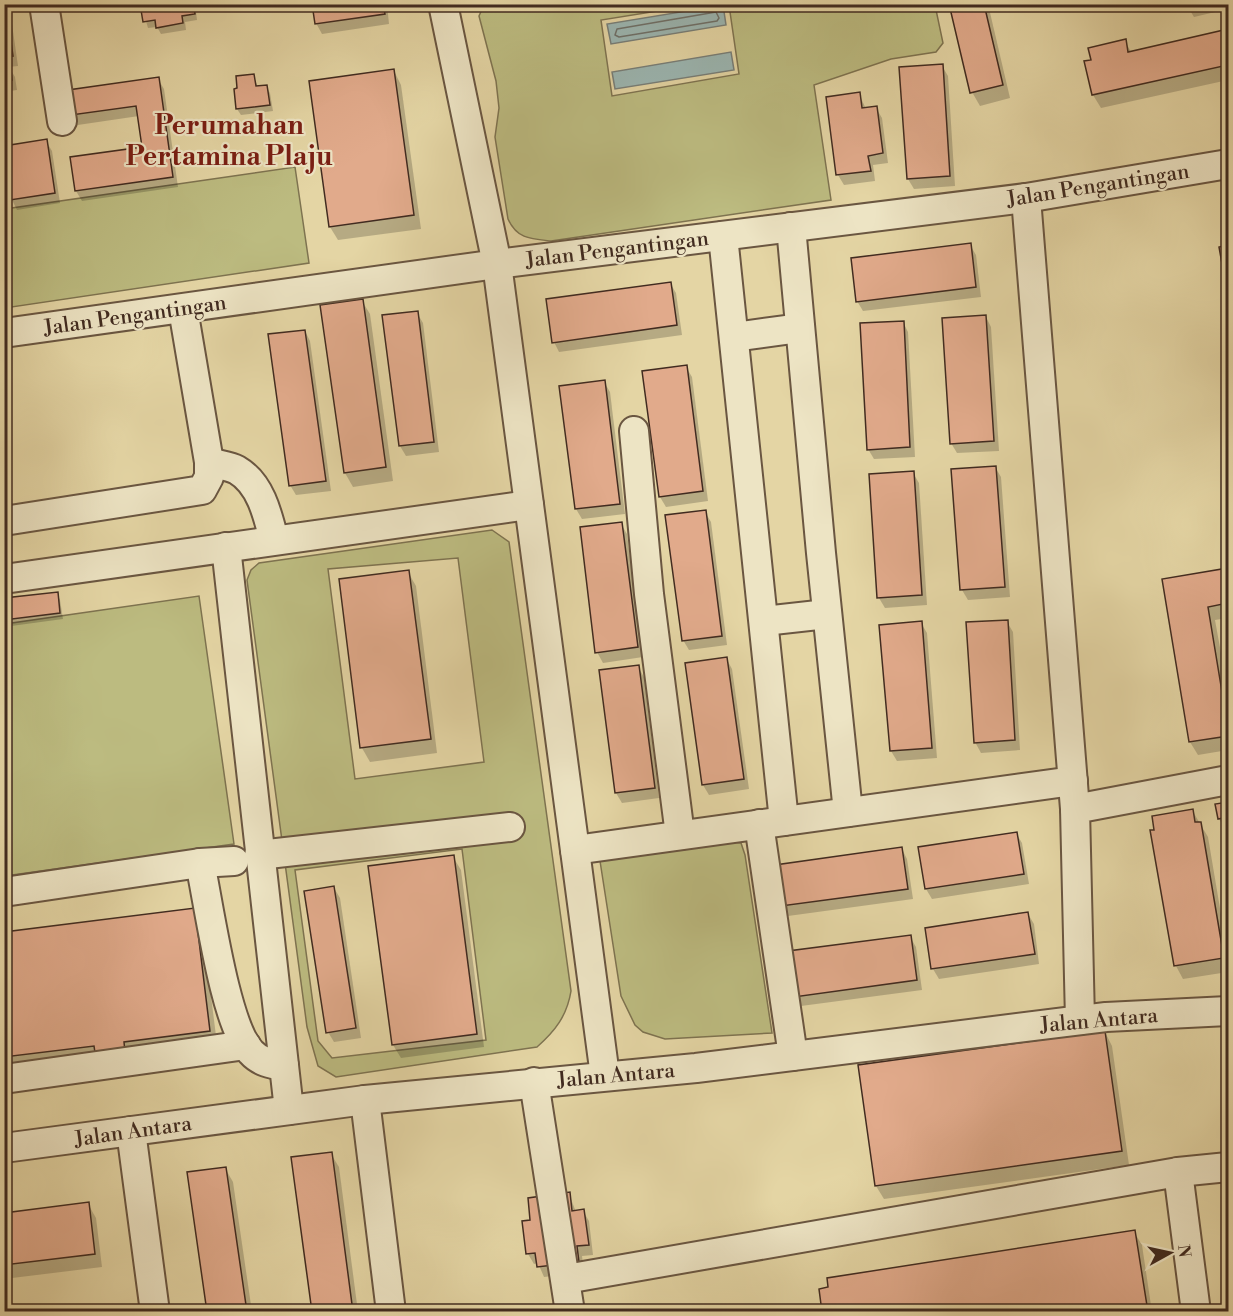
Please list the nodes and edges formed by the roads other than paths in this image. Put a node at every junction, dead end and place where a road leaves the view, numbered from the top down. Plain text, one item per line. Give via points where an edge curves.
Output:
1 (44, 4) edge
2 (443, 4) edge
3 (62, 121) dead end
4 (1228, 164) edge
5 (1026, 198) junction
6 (791, 227) junction
7 (723, 236) junction
8 (496, 264) junction
9 (183, 309) junction
10 (800, 328) junction
11 (4, 333) edge
12 (734, 337) junction
13 (634, 432) dead end
14 (209, 462) junction
15 (529, 505) junction
16 (4, 521) edge
17 (274, 540) junction
18 (226, 548) junction
19 (4, 579) edge
20 (827, 614) junction
21 (764, 621) junction
22 (1228, 780) edge
23 (1074, 795) junction
24 (848, 812) junction
25 (772, 823) junction
26 (510, 827) dead end
27 (680, 835) junction
28 (575, 850) junction
29 (247, 858) junction
30 (200, 863) junction
31 (4, 892) edge
32 (1228, 1011) edge
33 (1080, 1020) junction
34 (246, 1045) junction
35 (793, 1056) junction
36 (284, 1066) junction
37 (605, 1076) junction
38 (4, 1079) edge
39 (534, 1082) junction
40 (365, 1100) junction
41 (289, 1110) junction
42 (131, 1131) junction
43 (4, 1148) edge
44 (1228, 1167) edge
45 (1178, 1172) junction
46 (566, 1279) junction
47 (155, 1311) edge
48 (391, 1311) edge
49 (570, 1311) edge
50 (1196, 1311) edge

1 - 3 street
2 - 8 street
4 - 5 street, Jalan Pengantingan
5 - 6 street, Jalan Pengantingan
5 - 23 street
6 - 7 street, Jalan Pengantingan
6 - 10 street
7 - 8 street, Jalan Pengantingan
7 - 12 street
8 - 9 street, Jalan Pengantingan
8 - 15 street
9 - 11 street, Jalan Pengantingan
9 - 14 street
10 - 12 street
10 - 20 street
12 - 21 street
13 - 27 street
14 - 16 street via 209,477 202,490
14 - 17 street via 237,471 253,486 264,504
15 - 17 street
15 - 28 street
17 - 18 street
18 - 19 street
18 - 29 street
20 - 21 street
20 - 24 street
21 - 25 street
22 - 23 street
23 - 24 street
23 - 33 street
24 - 25 street
25 - 27 street
25 - 35 street
26 - 29 street
27 - 28 street
28 - 37 street
29 - 30 street
29 - 36 street
30 - 31 street
30 - 34 street via 232,1020
32 - 33 street, Jalan Antara
33 - 35 street, Jalan Antara
34 - 36 street via 266,1063
34 - 38 street
35 - 37 street, Jalan Antara
36 - 41 street
37 - 39 street, Jalan Antara
39 - 40 street, Jalan Antara
39 - 46 street
40 - 41 street, Jalan Antara
40 - 48 street
41 - 42 street, Jalan Antara
42 - 43 street, Jalan Antara
42 - 47 street
44 - 45 street
45 - 46 street
45 - 50 street
46 - 49 street

